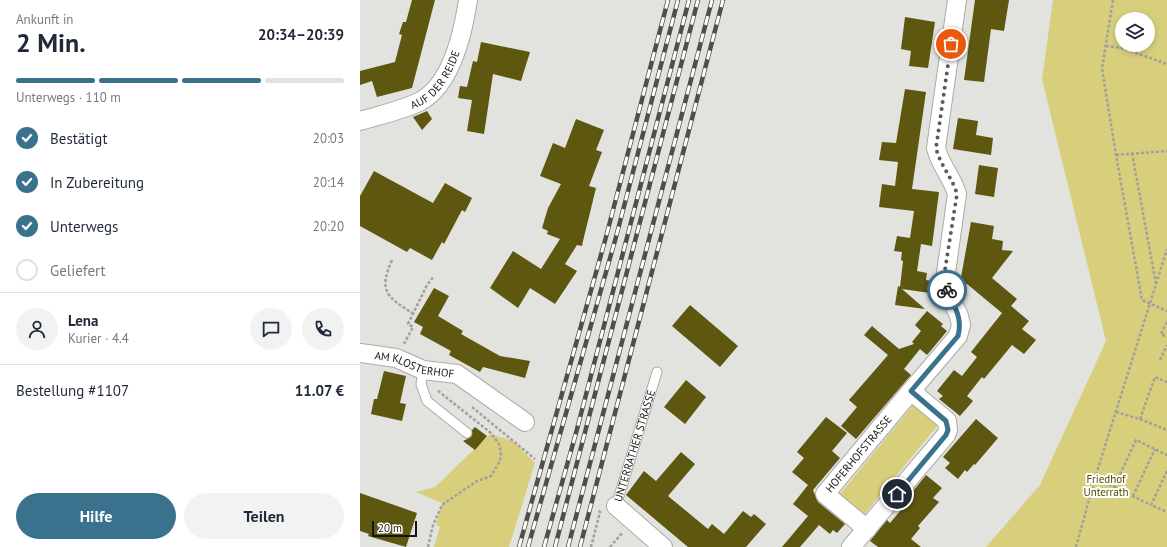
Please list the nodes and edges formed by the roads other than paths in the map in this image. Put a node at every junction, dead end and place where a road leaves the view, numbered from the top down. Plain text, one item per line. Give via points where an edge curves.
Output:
1 (468, 0) edge
2 (957, 0) edge
3 (360, 121) edge
4 (360, 353) edge
5 (423, 370) junction
6 (657, 372) dead end
7 (911, 391) junction
8 (525, 422) dead end
9 (467, 433) dead end
10 (616, 506) joint
11 (867, 529) junction
12 (663, 547) edge
13 (851, 547) edge

1 - 3 street, AUF DER REIDE via 458,46 442,82 420,102
2 - 7 street, HOFERHOFSTRASSE via 936,148 938,160 957,194 945,280 961,325 958,336
4 - 5 street, AM KLOSTERHOF via 396,358
5 - 8 street, AM KLOSTERHOF via 457,374
5 - 9 lane via 421,384 427,401
6 - 10 lane, UNTERRATHER STRASSE
7 - 11 street via 946,421 948,430
7 - 11 street, HOFERHOFSTRASSE via 825,494
10 - 12 street, UNTERRATHER STRASSE
11 - 13 street

